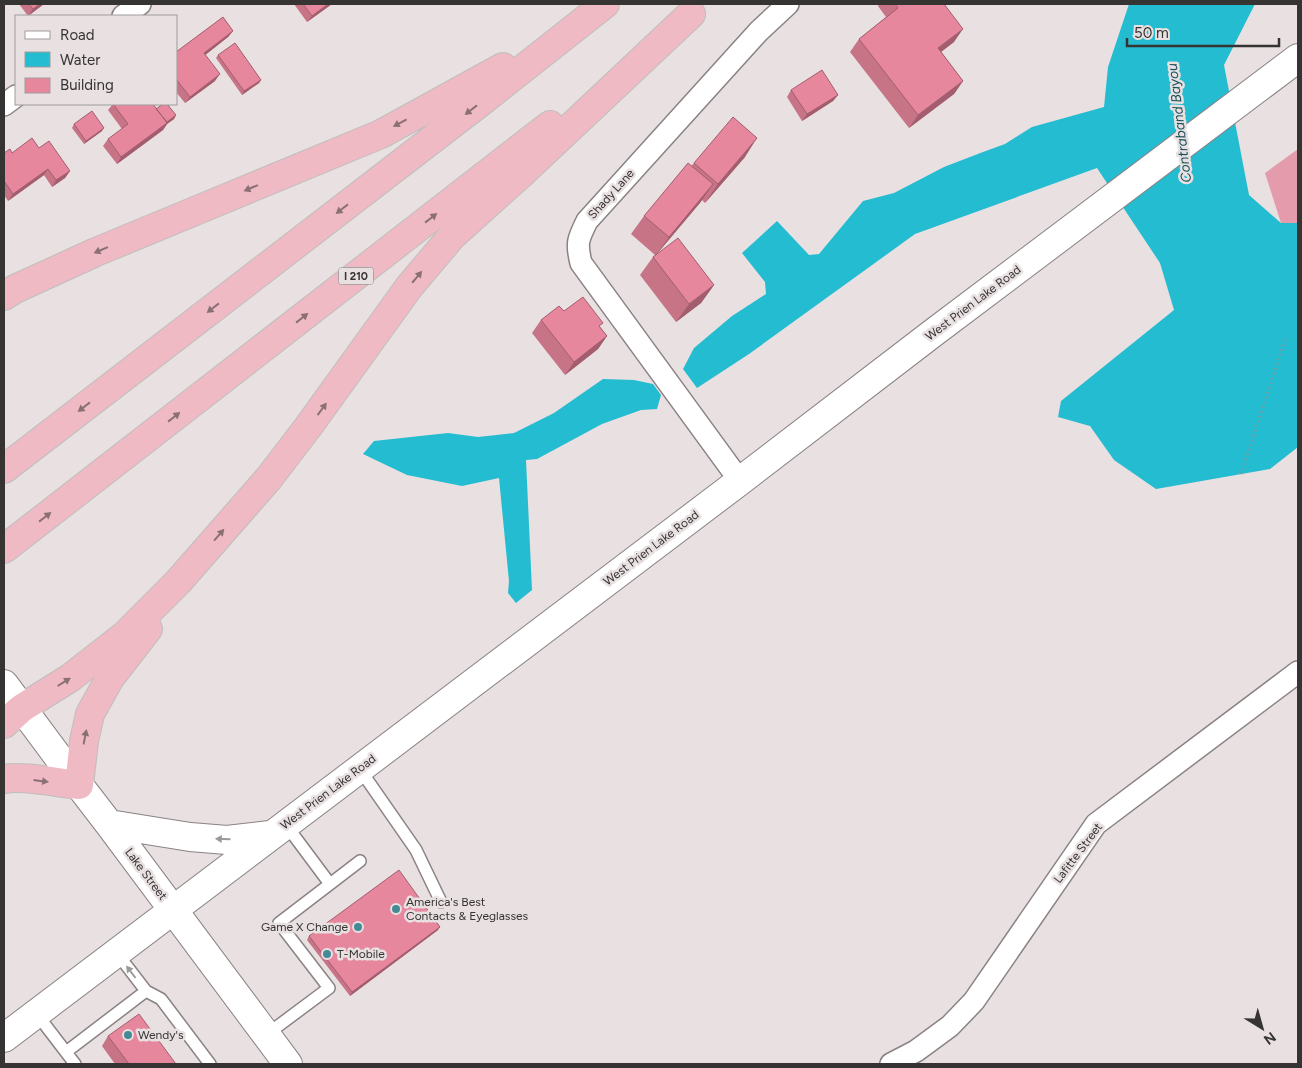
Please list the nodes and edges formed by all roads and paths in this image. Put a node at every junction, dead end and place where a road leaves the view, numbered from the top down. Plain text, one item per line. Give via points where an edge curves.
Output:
1 (140, 4) edge
2 (788, 4) edge
3 (600, 8) edge
4 (698, 9) edge
5 (124, 15) edge
6 (1298, 58) edge
7 (15, 97) edge
8 (4, 105) edge
9 (4, 296) edge
10 (1285, 340) dead end
11 (4, 469) edge
12 (1241, 474) dead end
13 (740, 481) junction
14 (5, 548) edge
15 (200, 557) junction
16 (1298, 672) edge
17 (4, 684) edge
18 (13, 716) edge
19 (359, 768) junction
20 (4, 779) edge
21 (79, 786) junction
22 (109, 824) junction
23 (278, 829) junction
24 (360, 861) dead end
25 (330, 884) junction
26 (441, 902) dead end
27 (172, 909) junction
28 (116, 952) junction
29 (146, 991) junction
30 (36, 1013) junction
31 (266, 1034) junction
32 (4, 1038) edge
33 (66, 1052) junction
34 (75, 1064) edge
35 (210, 1064) edge
36 (288, 1064) edge
37 (891, 1064) edge

1 - 5 street
2 - 13 street, Shady Lane via 760,30 587,221 579,238 581,263
3 -> 9 highway via 488,76 381,134 96,252
3 -> 11 highway
14 -> 4 highway, I 210
15 -> 4 highway via 269,478 408,287 452,236
6 - 13 street, West Prien Lake Road
7 - 8 street
10 - 12 path
13 - 19 street, West Prien Lake Road
18 -> 15 highway via 70,678 125,635
21 -> 15 highway via 90,714 110,678
16 - 37 street, Lafitte Street via 1096,824 974,1001 950,1026 916,1051
17 - 18 street, Lake Street
18 - 21 street, Lake Street
19 - 23 street, West Prien Lake Road
19 - 26 lane via 416,850
20 -> 21 highway
21 - 22 street, Lake Street
23 -> 22 street via 227,840
22 - 27 street, Lake Street
23 - 25 lane
23 - 27 street, West Prien Lake Road
24 - 25 lane
25 - 31 lane via 279,923 329,988
27 - 28 street, West Prien Lake Road
27 - 31 street, Lake Street
29 -> 28 lane
28 - 30 street, West Prien Lake Road
29 - 33 lane via 130,1009
29 - 35 lane via 161,999
30 - 32 street, West Prien Lake Road
30 - 33 lane
31 - 36 street, Lake Street
33 - 34 lane

